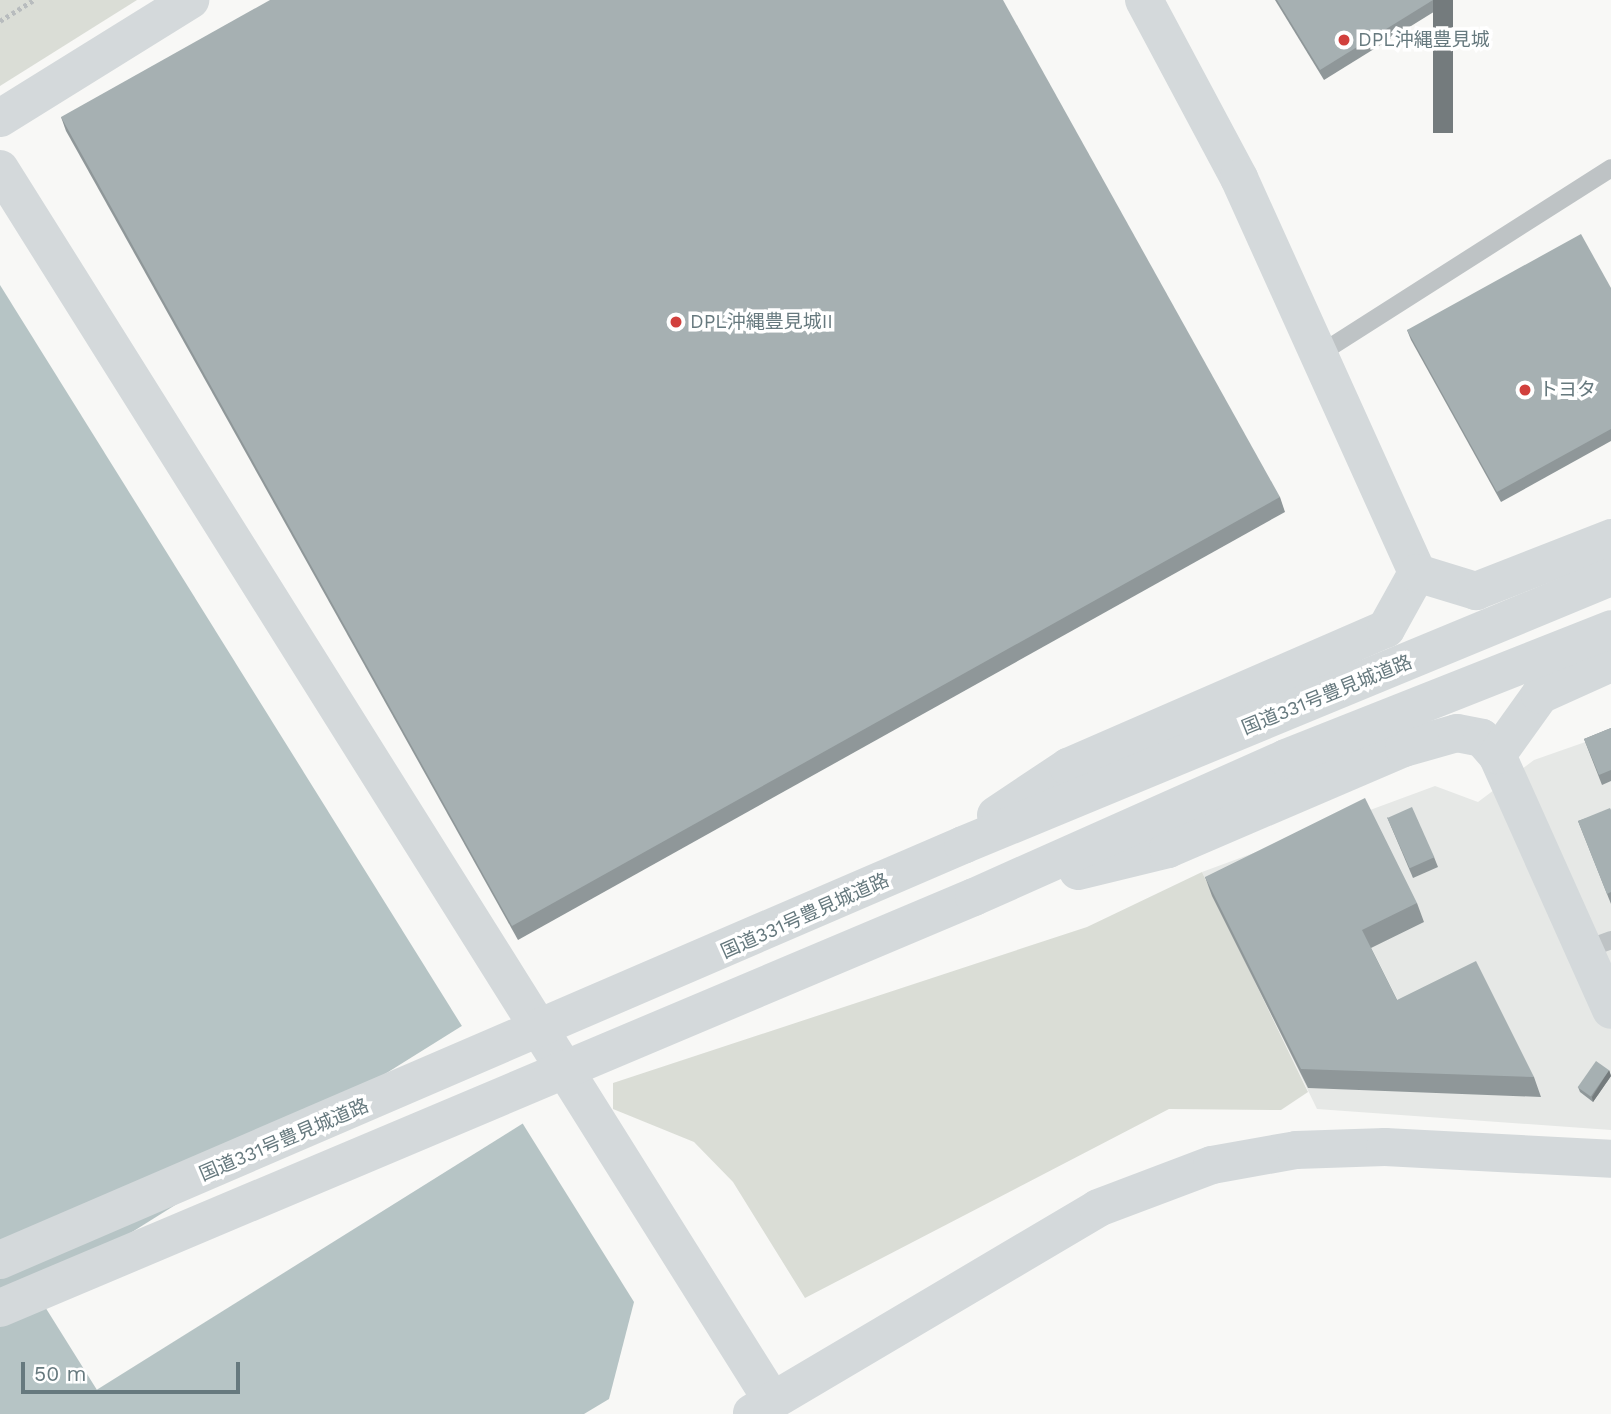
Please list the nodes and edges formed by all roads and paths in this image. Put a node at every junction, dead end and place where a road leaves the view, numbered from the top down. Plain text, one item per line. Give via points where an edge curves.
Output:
1 (33, 0) edge
2 (190, 0) edge
3 (1144, 0) edge
4 (0, 21) edge
5 (0, 118) edge
6 (1611, 168) edge
7 (0, 169) edge
8 (1321, 353) junction
9 (1611, 537) edge
10 (1417, 573) junction
11 (1611, 577) edge
12 (1611, 629) edge
13 (1611, 663) edge
14 (1497, 755) junction
15 (963, 845) junction
16 (974, 897) junction
17 (1598, 945) edge
18 (1611, 1010) edge
19 (1611, 1159) edge
20 (0, 1260) edge
21 (0, 1308) edge
22 (760, 1406) edge

1 - 4 path
2 - 5 main road
3 - 8 main road via 1240,178
6 - 8 lane
7 - 22 main road
8 - 10 main road
9 - 10 main road via 1476,591
10 - 15 main road via 1386,629 1068,767 1016,798
11 - 15 main road, 国道331号豊見城道路
12 - 16 main road via 1286,758
13 - 14 main road via 1540,695
14 - 16 main road via 1482,738 1457,733 1404,748 1168,849
14 - 17 main road
15 - 20 main road, 国道331号豊見城道路 via 565,1021
16 - 21 main road
17 - 18 main road
19 - 22 main road via 1350,1147 1212,1165 1098,1208

